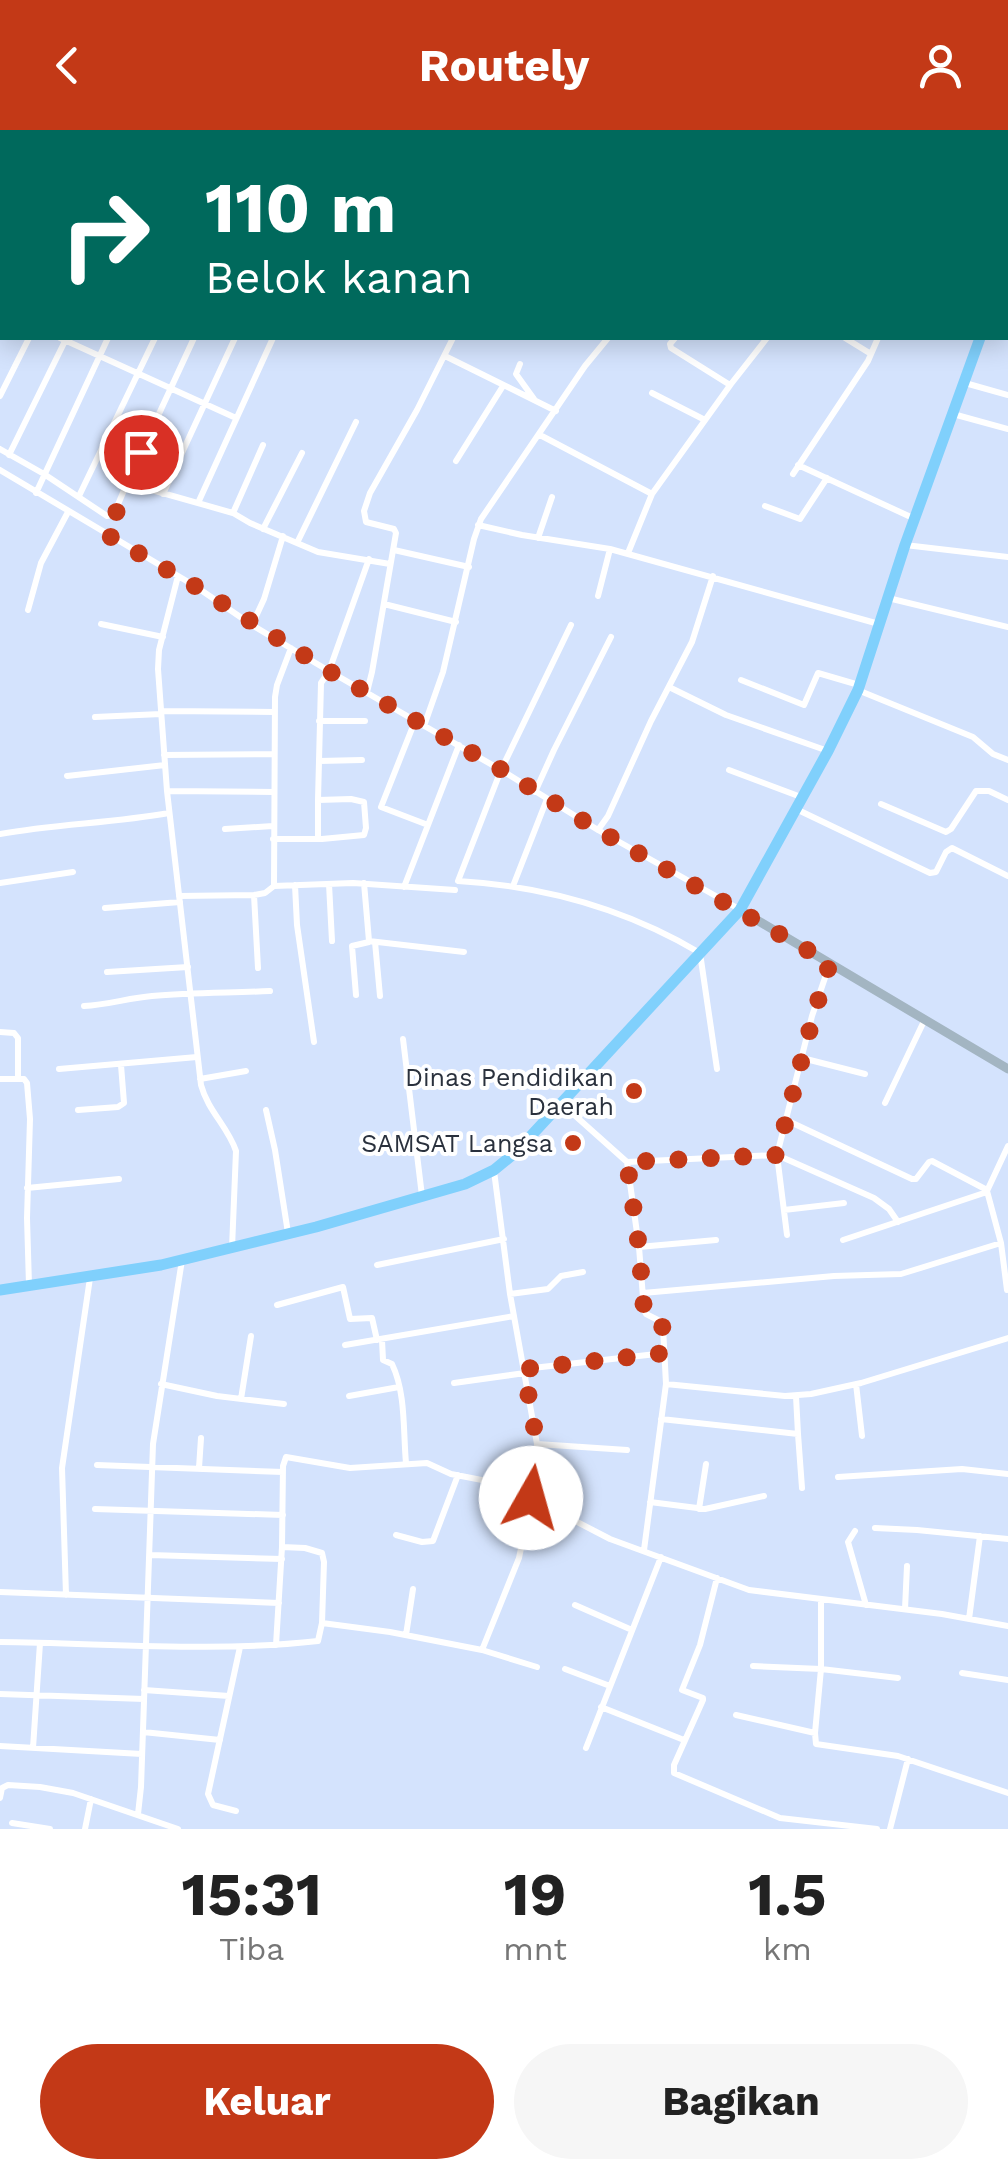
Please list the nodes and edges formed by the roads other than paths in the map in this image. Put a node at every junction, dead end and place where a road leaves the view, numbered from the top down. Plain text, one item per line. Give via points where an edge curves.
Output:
1 (28, 340) edge
2 (63, 340) edge
3 (68, 340) edge
4 (107, 340) edge
5 (154, 340) edge
6 (193, 340) edge
7 (233, 340) edge
8 (272, 340) edge
9 (452, 340) edge
10 (607, 340) edge
11 (673, 340) edge
12 (762, 340) edge
13 (848, 340) edge
14 (877, 340) edge
15 (979, 340) edge
16 (871, 354) junction
17 (100, 356) junction
18 (445, 356) junction
19 (520, 364) dead end
20 (138, 373) junction
21 (963, 382) junction
22 (730, 385) junction
23 (503, 386) junction
24 (170, 388) junction
25 (652, 393) dead end
26 (1008, 395) edge
27 (0, 396) edge
28 (534, 400) junction
29 (204, 403) junction
30 (556, 410) junction
31 (952, 414) junction
32 (236, 418) junction
33 (705, 420) junction
34 (356, 422) dead end
35 (1008, 429) edge
36 (540, 435) junction
37 (263, 445) dead end
38 (0, 450) edge
39 (302, 453) dead end
40 (10, 455) junction
41 (456, 461) dead end
42 (798, 465) junction
43 (0, 470) edge
44 (793, 474) dead end
45 (826, 478) junction
46 (127, 483) junction
47 (39, 484) junction
48 (164, 494) junction
49 (652, 494) junction
50 (79, 496) junction
51 (552, 496) dead end
52 (198, 503) junction
53 (765, 506) dead end
54 (116, 510) junction
55 (68, 512) junction
56 (232, 513) junction
57 (914, 519) junction
58 (478, 525) junction
59 (264, 529) junction
60 (104, 533) junction
61 (283, 536) junction
62 (538, 538) junction
63 (296, 544) junction
64 (904, 544) junction
65 (610, 548) junction
66 (394, 550) junction
67 (628, 554) junction
68 (1008, 557) edge
69 (369, 560) junction
70 (390, 564) junction
71 (469, 567) junction
72 (178, 576) junction
73 (713, 576) junction
74 (598, 596) dead end
75 (888, 598) junction
76 (384, 604) junction
77 (28, 610) dead end
78 (456, 622) junction
79 (101, 624) dead end
80 (880, 624) junction
81 (252, 625) junction
82 (570, 625) dead end
83 (1008, 627) edge
84 (611, 636) dead end
85 (163, 637) junction
86 (291, 648) junction
87 (329, 671) junction
88 (742, 680) dead end
89 (669, 686) junction
90 (859, 688) junction
91 (367, 692) junction
92 (275, 712) junction
93 (161, 713) junction
94 (94, 717) dead end
95 (426, 719) junction
96 (318, 721) junction
97 (365, 721) dead end
98 (415, 721) junction
99 (459, 745) junction
100 (828, 751) junction
101 (164, 754) junction
102 (274, 754) junction
103 (362, 760) dead end
104 (1008, 760) edge
105 (318, 761) junction
106 (165, 764) junction
107 (502, 768) junction
108 (728, 770) dead end
109 (67, 776) dead end
110 (536, 790) junction
111 (166, 791) junction
112 (274, 792) junction
113 (547, 799) junction
114 (318, 800) junction
115 (1008, 800) edge
116 (799, 803) junction
117 (881, 804) dead end
118 (169, 813) junction
119 (428, 825) junction
120 (273, 826) junction
121 (600, 828) junction
122 (224, 829) dead end
123 (0, 834) edge
124 (274, 839) junction
125 (318, 839) junction
126 (73, 872) dead end
127 (1008, 876) edge
128 (0, 883) edge
129 (329, 884) junction
130 (364, 884) junction
131 (295, 885) junction
132 (274, 886) junction
133 (513, 886) junction
134 (404, 887) junction
135 (455, 890) dead end
136 (254, 895) junction
137 (179, 899) junction
138 (105, 908) dead end
139 (740, 910) junction
140 (332, 941) dead end
141 (373, 942) junction
142 (464, 952) dead end
143 (700, 953) junction
144 (830, 963) junction
145 (188, 967) junction
146 (258, 968) dead end
147 (107, 972) dead end
148 (270, 991) dead end
149 (190, 995) junction
150 (356, 995) dead end
151 (380, 996) dead end
152 (84, 1006) dead end
153 (925, 1019) junction
154 (0, 1032) edge
155 (403, 1039) dead end
156 (314, 1042) dead end
157 (197, 1057) junction
158 (802, 1058) junction
159 (121, 1065) junction
160 (1008, 1068) edge
161 (59, 1069) dead end
162 (717, 1069) dead end
163 (246, 1072) dead end
164 (865, 1074) dead end
165 (18, 1078) junction
166 (200, 1078) junction
167 (0, 1079) edge
168 (885, 1103) dead end
169 (561, 1104) junction
170 (78, 1110) dead end
171 (266, 1110) dead end
172 (786, 1120) junction
173 (1008, 1146) edge
174 (777, 1155) junction
175 (627, 1162) junction
176 (494, 1170) junction
177 (119, 1179) dead end
178 (27, 1188) junction
179 (987, 1191) junction
180 (422, 1197) junction
181 (844, 1203) dead end
182 (784, 1210) junction
183 (898, 1222) junction
184 (288, 1234) junction
185 (998, 1234) junction
186 (787, 1235) dead end
187 (1008, 1235) edge
188 (504, 1239) junction
189 (716, 1240) dead end
190 (843, 1240) dead end
191 (1001, 1243) junction
192 (639, 1247) junction
193 (232, 1249) junction
194 (182, 1260) junction
195 (377, 1265) dead end
196 (584, 1272) dead end
197 (90, 1277) junction
198 (29, 1286) junction
199 (0, 1290) edge
200 (1007, 1290) edge
201 (510, 1294) junction
202 (643, 1294) junction
203 (276, 1305) dead end
204 (514, 1316) junction
205 (251, 1336) dead end
206 (1008, 1338) edge
207 (379, 1340) junction
208 (345, 1346) dead end
209 (665, 1353) junction
210 (524, 1371) junction
211 (454, 1383) dead end
212 (161, 1384) junction
213 (666, 1384) junction
214 (856, 1384) junction
215 (399, 1387) junction
216 (349, 1396) dead end
217 (796, 1396) junction
218 (240, 1400) junction
219 (284, 1404) dead end
220 (661, 1419) junction
221 (798, 1434) junction
222 (862, 1436) dead end
223 (201, 1438) dead end
224 (537, 1444) junction
225 (627, 1450) dead end
226 (406, 1463) junction
227 (706, 1464) dead end
228 (97, 1465) dead end
229 (152, 1468) junction
230 (200, 1468) junction
231 (282, 1472) junction
232 (1008, 1474) edge
233 (458, 1475) junction
234 (838, 1477) dead end
235 (802, 1488) dead end
236 (532, 1494) junction
237 (764, 1496) dead end
238 (650, 1502) junction
239 (95, 1509) dead end
240 (699, 1510) junction
241 (150, 1511) junction
242 (283, 1515) junction
243 (875, 1528) dead end
244 (855, 1530) dead end
245 (396, 1535) dead end
246 (980, 1536) junction
247 (1008, 1539) edge
248 (282, 1547) junction
249 (644, 1550) junction
250 (150, 1555) junction
251 (660, 1557) junction
252 (282, 1559) junction
253 (907, 1566) dead end
254 (717, 1578) junction
255 (413, 1590) dead end
256 (0, 1592) edge
257 (66, 1595) junction
258 (148, 1598) junction
259 (822, 1600) junction
260 (279, 1603) junction
261 (575, 1605) dead end
262 (866, 1605) junction
263 (904, 1609) junction
264 (969, 1619) junction
265 (322, 1623) junction
266 (1008, 1626) edge
267 (632, 1630) junction
268 (406, 1635) junction
269 (0, 1642) edge
270 (40, 1642) junction
271 (276, 1645) junction
272 (240, 1646) junction
273 (146, 1647) junction
274 (482, 1650) junction
275 (753, 1666) dead end
276 (536, 1667) dead end
277 (565, 1669) dead end
278 (821, 1669) junction
279 (962, 1673) dead end
280 (898, 1678) dead end
281 (1008, 1680) edge
282 (610, 1686) junction
283 (144, 1690) junction
284 (0, 1694) edge
285 (38, 1694) junction
286 (229, 1696) junction
287 (144, 1700) junction
288 (602, 1707) junction
289 (736, 1714) dead end
290 (142, 1732) junction
291 (815, 1734) junction
292 (220, 1740) junction
293 (684, 1740) junction
294 (0, 1746) edge
295 (33, 1748) junction
296 (586, 1748) dead end
297 (142, 1754) junction
298 (908, 1759) junction
299 (1008, 1793) edge
300 (0, 1798) edge
301 (91, 1799) junction
302 (236, 1811) dead end
303 (138, 1814) junction
304 (12, 1823) dead end
305 (50, 1829) edge
306 (85, 1829) edge
307 (178, 1829) edge
308 (876, 1829) edge
309 (890, 1829) edge

1 - 27 street
2 - 40 street
3 - 17 street
4 - 17 street
5 - 20 street
6 - 24 street
7 - 29 street
8 - 32 street
9 - 18 street
10 - 30 street
11 - 22 street via 672,348
12 - 22 street
13 - 16 street
14 - 16 street
15 - 21 highway
16 - 42 street
17 - 20 street
17 - 47 street
18 - 23 street
18 - 66 street via 364,512 366,522 396,531
19 - 28 street via 516,374
20 - 24 street
20 - 50 street
21 - 26 street
21 - 31 highway
22 - 33 street
23 - 28 street
23 - 41 street
24 - 29 street
24 - 46 street
25 - 33 street
28 - 30 street
29 - 32 street
29 - 48 street
30 - 36 street
31 - 35 street
31 - 57 highway
32 - 52 street
33 - 49 street
34 - 63 street
36 - 49 street
36 - 58 street
37 - 56 street
38 - 40 street
39 - 59 street
40 - 47 street
42 - 44 street
42 - 45 street
43 - 47 street
45 - 53 street via 800,519
45 - 57 street
46 - 48 street
46 - 54 street
47 - 50 street
47 - 55 street
48 - 52 street
49 - 67 street
50 - 54 street via 108,516
51 - 62 street
52 - 56 street
54 - 60 street
55 - 60 street
55 - 77 street via 41,563
56 - 59 street
57 - 64 highway
58 - 62 street
58 - 71 street
59 - 61 street
60 - 72 street
61 - 63 street
61 - 81 street
62 - 65 street
63 - 69 street
64 - 68 street
64 - 75 highway
65 - 67 street
65 - 74 street
66 - 70 street
66 - 71 street
67 - 73 street
69 - 70 street
69 - 87 street
70 - 76 street
71 - 78 street
72 - 81 street
72 - 85 street
73 - 80 street
73 - 89 street via 692,642
75 - 80 highway
75 - 83 street
76 - 78 street
76 - 91 street
78 - 95 street
79 - 85 street
80 - 90 highway
81 - 86 street
82 - 107 street
84 - 110 street
85 - 93 street
86 - 87 street
86 - 92 street
87 - 91 street
87 - 96 street via 321,683
88 - 90 street via 804,705 818,673
89 - 100 street via 726,715
89 - 121 street
90 - 100 highway
90 - 104 street via 972,737
91 - 98 street
92 - 93 street
92 - 102 street
93 - 94 street
93 - 101 street
95 - 98 street
95 - 99 street
96 - 97 street
96 - 105 street
98 - 119 street via 381,806
99 - 107 street
99 - 119 street
100 - 116 highway
101 - 102 street
101 - 106 street
102 - 112 street
103 - 105 street
105 - 114 street
106 - 109 street
106 - 111 street
107 - 110 street
107 - 133 street via 458,881
108 - 116 street
110 - 113 street
111 - 112 street
111 - 118 street
112 - 120 street
113 - 121 street
113 - 133 street
114 - 125 street
114 - 125 street via 362,800 366,828 362,835
115 - 117 street via 976,791 946,832
116 - 127 street via 930,873 952,848
116 - 139 highway
118 - 123 street
118 - 137 street
119 - 134 street
120 - 122 street
120 - 124 street
121 - 139 street
124 - 125 street
124 - 132 street
126 - 128 street
129 - 130 street
129 - 131 street
129 - 140 street
130 - 134 street
130 - 141 street
131 - 132 street
131 - 156 street
132 - 136 street
133 - 143 street via 614,912
134 - 135 street
136 - 137 street
136 - 146 street
137 - 138 street
137 - 145 street
139 - 143 highway
139 - 144 street
141 - 142 street
141 - 150 street via 352,946
141 - 151 street
143 - 162 street
143 - 169 highway
144 - 153 street
144 - 158 street
145 - 147 street
145 - 149 street
148 - 149 street
149 - 152 street
149 - 157 street
153 - 160 street
153 - 168 street
154 - 165 street via 18,1038
155 - 180 street
157 - 159 street
157 - 166 street
158 - 164 street
158 - 172 street
159 - 161 street
159 - 170 street via 124,1103
163 - 166 street
165 - 167 street
165 - 178 street via 27,1083
166 - 193 street via 236,1151
169 - 175 street
169 - 176 highway
171 - 184 street
172 - 174 street
172 - 179 street via 912,1179 932,1161
173 - 179 street
174 - 175 street
174 - 182 street
174 - 183 street via 874,1198
175 - 192 street
176 - 180 highway
176 - 188 street
177 - 178 street
178 - 198 street
179 - 183 street
179 - 185 street
180 - 184 highway
181 - 182 street
182 - 186 street
183 - 190 street
184 - 193 highway
185 - 187 street
185 - 191 street
188 - 195 street
188 - 201 street
189 - 192 street
191 - 200 street
191 - 202 street via 900,1274
192 - 202 street
193 - 194 highway
194 - 197 highway
194 - 212 street
196 - 201 street via 561,1276 548,1289
197 - 198 highway
197 - 257 street via 62,1468
198 - 199 highway
201 - 204 street
202 - 209 street via 646,1314 663,1327
203 - 207 street via 343,1287 350,1319 372,1318
204 - 207 street
204 - 210 street
205 - 218 street
206 - 214 street
207 - 208 street
207 - 215 street
209 - 210 street
209 - 213 street
210 - 211 street
210 - 224 street
212 - 218 street
212 - 229 street
213 - 217 street
213 - 220 street
214 - 217 street
214 - 222 street
215 - 216 street
215 - 226 street
217 - 221 street
218 - 219 street
220 - 221 street
220 - 238 street
221 - 235 street
223 - 230 street
224 - 225 street
224 - 236 street
226 - 231 street via 350,1468 288,1456
226 - 233 street
227 - 240 street
228 - 229 street
229 - 230 street
229 - 241 street
230 - 231 street
231 - 242 street
232 - 234 street via 962,1469
233 - 236 street
233 - 245 street via 432,1541
236 - 249 street via 610,1539
236 - 274 street via 518,1558
237 - 240 street
238 - 240 street
238 - 249 street
239 - 241 street
241 - 242 street
241 - 250 street
242 - 248 street
243 - 246 street
244 - 262 street via 848,1542
246 - 247 street
246 - 264 street
248 - 252 street
248 - 265 street via 323,1554
249 - 251 street
250 - 252 street
250 - 258 street
251 - 254 street
251 - 267 street
252 - 260 street
253 - 263 street
254 - 259 street via 749,1590
254 - 293 street via 682,1690 703,1698
255 - 268 street
256 - 257 street
257 - 258 street
258 - 260 street
258 - 273 street
259 - 262 street
259 - 278 street
260 - 271 street
261 - 267 street
262 - 263 street
263 - 264 street
264 - 266 street
265 - 268 street
265 - 271 street via 318,1642
267 - 282 street
268 - 274 street
269 - 270 street
270 - 273 street
270 - 285 street
271 - 272 street
272 - 273 street
272 - 286 street
273 - 283 street
274 - 276 street
275 - 278 street
277 - 282 street
278 - 280 street
278 - 291 street
279 - 281 street
282 - 288 street
283 - 286 street
283 - 287 street
284 - 285 street
285 - 287 street
285 - 295 street
286 - 292 street
287 - 290 street
288 - 293 street
288 - 296 street
289 - 291 street
290 - 292 street
290 - 297 street
291 - 298 street via 818,1746
292 - 302 street via 208,1798
293 - 308 street via 673,1768 682,1777 780,1818
294 - 295 street
295 - 297 street
297 - 303 street
298 - 299 street
298 - 309 street
300 - 301 street via 8,1785
301 - 303 street
301 - 306 street
303 - 307 street
304 - 305 street

